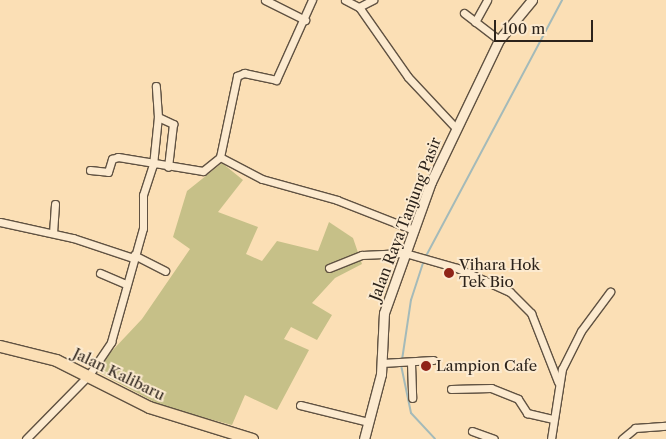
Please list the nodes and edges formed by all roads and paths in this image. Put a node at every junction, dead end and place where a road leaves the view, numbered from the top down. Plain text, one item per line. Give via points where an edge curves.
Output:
1 (265, 0) edge
2 (312, 0) edge
3 (345, 0) edge
4 (373, 0) edge
5 (487, 0) edge
6 (532, 0) edge
7 (359, 7) junction
8 (464, 13) dead end
9 (305, 20) junction
10 (475, 22) junction
11 (499, 40) junction
12 (156, 86) dead end
13 (158, 118) junction
14 (455, 127) junction
15 (220, 157) junction
16 (153, 164) junction
17 (168, 167) junction
18 (90, 170) dead end
19 (55, 204) dead end
20 (0, 222) edge
21 (414, 230) junction
22 (53, 233) junction
23 (408, 254) junction
24 (133, 257) junction
25 (329, 268) dead end
26 (165, 271) dead end
27 (100, 273) dead end
28 (124, 283) junction
29 (610, 292) dead end
30 (0, 346) edge
31 (434, 360) dead end
32 (382, 363) junction
33 (408, 363) junction
34 (89, 375) junction
35 (558, 382) junction
36 (451, 389) dead end
37 (412, 398) dead end
38 (300, 405) dead end
39 (553, 419) junction
40 (368, 422) junction
41 (666, 426) edge
42 (472, 430) dead end
43 (223, 435) edge
44 (26, 439) edge
45 (252, 439) edge
46 (364, 439) edge
47 (494, 439) edge
48 (551, 439) edge
49 (622, 439) edge

1 - 9 street
2 - 9 street
3 - 7 street
4 - 7 street
5 - 10 street
6 - 11 street, Jalan Raya Tanjung Pasir
7 - 14 street via 408,77
8 - 10 street
9 - 15 street via 276,81 244,73 237,76
10 - 11 street
11 - 14 street, Jalan Raya Tanjung Pasir
12 - 13 street
13 - 16 street
13 - 17 street via 173,124
14 - 21 street, Jalan Raya Tanjung Pasir
15 - 17 street via 207,170
15 - 21 street via 256,177 338,200
16 - 17 street
16 - 18 street via 115,158 108,172
16 - 24 street via 143,195 143,228
19 - 22 street
20 - 22 street
21 - 23 street, Jalan Raya Tanjung Pasir
22 - 24 street
23 - 25 street via 362,255
23 - 32 street, Jalan Raya Tanjung Pasir via 384,313
23 - 35 street via 510,292 524,305 543,336
24 - 26 street
24 - 28 street
27 - 28 street
28 - 34 street via 111,342
29 - 35 street via 581,331
30 - 34 main road, Jalan Kalibaru via 56,360
31 - 33 street
32 - 33 street
32 - 40 street, Jalan Raya Tanjung Pasir
33 - 37 street
34 - 43 main road, Jalan Kalibaru via 149,407
34 - 44 street
35 - 39 street
36 - 39 street via 491,388 518,400 527,413
38 - 40 street
39 - 48 street
40 - 46 street, Jalan Raya Tanjung Pasir
41 - 49 street via 634,428
42 - 47 street
43 - 45 main road, Jalan Kalibaru

